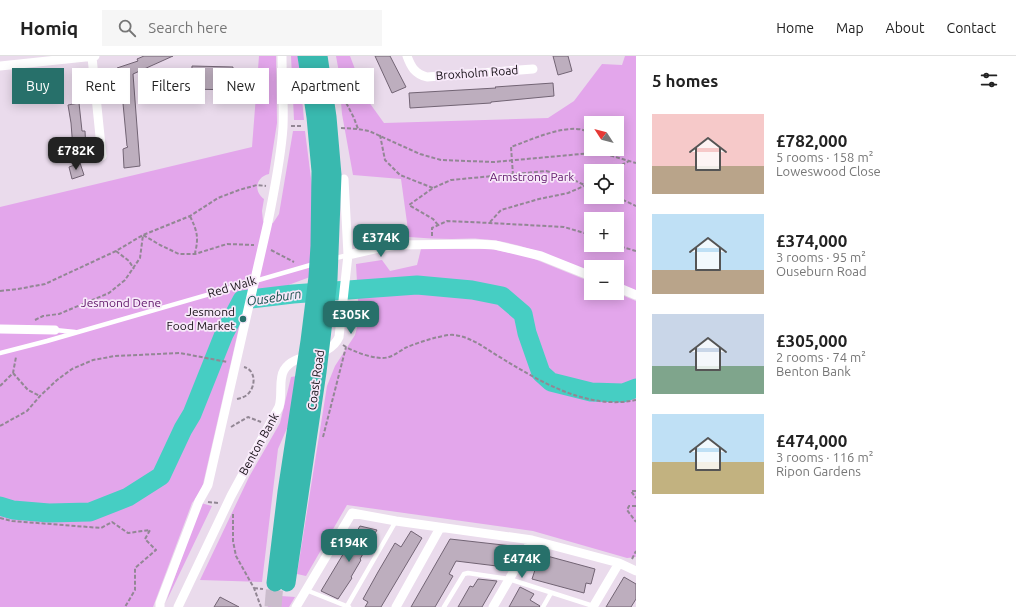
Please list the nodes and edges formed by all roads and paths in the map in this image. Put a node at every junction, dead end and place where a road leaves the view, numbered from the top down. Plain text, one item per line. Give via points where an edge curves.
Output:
1 (94, 56) edge
2 (282, 56) edge
3 (306, 56) edge
4 (319, 56) edge
5 (407, 56) edge
6 (0, 66) edge
7 (534, 69) dead end
8 (347, 104) edge
9 (345, 128) dead end
10 (358, 129) junction
11 (584, 130) edge
12 (380, 135) junction
13 (584, 154) edge
14 (102, 156) dead end
15 (614, 156) edge
16 (511, 160) junction
17 (630, 160) junction
18 (636, 163) edge
19 (623, 164) edge
20 (513, 175) junction
21 (344, 179) dead end
22 (275, 186) junction
23 (584, 186) edge
24 (584, 186) edge
25 (433, 188) junction
26 (624, 200) edge
27 (636, 206) edge
28 (190, 216) junction
29 (490, 222) junction
30 (438, 225) junction
31 (584, 233) edge
32 (144, 235) junction
33 (325, 244) junction
34 (433, 245) junction
35 (255, 246) dead end
36 (624, 247) edge
37 (268, 249) dead end
38 (116, 251) junction
39 (636, 251) edge
40 (195, 254) junction
41 (348, 255) junction
42 (302, 266) junction
43 (134, 269) junction
44 (584, 273) edge
45 (624, 290) edge
46 (0, 291) edge
47 (636, 295) edge
48 (0, 329) edge
49 (27, 330) junction
50 (55, 330) joint
51 (77, 332) junction
52 (338, 341) junction
53 (346, 347) junction
54 (18, 349) junction
55 (0, 354) edge
56 (233, 364) dead end
57 (241, 366) dead end
58 (13, 373) junction
59 (0, 386) edge
60 (40, 396) junction
61 (233, 400) dead end
62 (636, 400) edge
63 (228, 425) dead end
64 (0, 426) edge
65 (269, 426) junction
66 (323, 439) dead end
67 (636, 491) edge
68 (636, 498) edge
69 (636, 506) edge
70 (233, 514) dead end
71 (0, 518) edge
72 (396, 521) junction
73 (636, 522) edge
74 (440, 528) junction
75 (532, 540) junction
76 (619, 563) junction
77 (636, 571) edge
78 (509, 579) junction
79 (281, 583) tunnel mouth
80 (306, 590) junction
81 (551, 593) junction
82 (348, 606) edge
83 (125, 607) edge
84 (160, 607) edge
85 (178, 607) edge
86 (261, 607) edge
87 (296, 607) edge
88 (396, 607) edge
89 (444, 607) edge
90 (494, 607) edge
91 (543, 607) edge
92 (593, 607) edge

1 - 6 street
1 - 14 street
2 - 22 street via 283,126
3 - 33 highway, Coast Road via 315,117
4 - 33 highway, Coast Road via 333,175
5 - 7 street, Broxholm Road via 413,69 421,76 427,77
8 - 10 path
9 - 10 path
10 - 12 path
11 - 16 path via 557,130 511,148
12 - 16 path via 420,154 441,160
12 - 25 path via 385,160 400,175
13 - 16 path
15 - 17 path
16 - 20 path
17 - 18 path
17 - 19 path
20 - 23 path via 546,171 565,176
20 - 25 path via 451,180
21 - 41 street
22 - 28 path via 257,185 239,190 218,198
22 - 84 street via 208,485 199,501
24 - 29 path via 502,210
25 - 30 path via 409,205 433,219
26 - 27 path
28 - 32 path
28 - 40 path via 197,231
29 - 30 path via 447,222
29 - 31 path via 564,227
30 - 34 path via 432,228
32 - 38 path
32 - 40 path via 179,254
32 - 43 path via 140,258
33 - 79 highway, Coast Road via 317,277 311,372 286,492
34 - 41 street via 389,246
34 - 44 street via 495,245 552,259
35 - 40 path via 227,244
36 - 39 path
37 - 42 path
38 - 43 path via 129,261
38 - 46 path via 45,284
41 - 42 lane, Red Walk
41 - 52 street
42 - 51 lane, Red Walk
43 - 49 path via 126,280 109,293 59,314 43,316 30,322
45 - 47 street
48 - 49 street
49 - 50 street
50 - 51 lane
51 - 54 lane, Red Walk
52 - 53 path
52 - 65 street, Benton Bank via 330,348 286,367 281,379 281,400
53 - 62 path via 359,354 388,358 423,341 454,335 474,341 558,389 587,399 611,403
53 - 66 path
54 - 55 lane, Red Walk
54 - 58 path
56 - 60 path via 180,353 115,356 93,360 72,369
57 - 61 path via 248,368 254,379 248,394
58 - 59 path
58 - 60 path via 28,390
60 - 64 path via 27,411
63 - 65 path via 234,426 248,417
65 - 85 street, Benton Bank via 231,496
67 - 68 path via 631,491
69 - 73 path via 629,506 627,510
70 - 86 path via 236,556 254,588
71 - 83 path via 101,528 112,522 128,533 150,530 145,539 156,550 134,568 135,590
72 - 74 street
72 - 80 street via 352,513
72 - 82 lane
74 - 75 street
74 - 88 street
75 - 76 street
75 - 78 street
76 - 77 street
76 - 92 street
78 - 81 lane
78 - 89 lane via 464,574
78 - 90 street
80 - 82 lane
80 - 87 street
81 - 91 lane
81 - 92 lane

